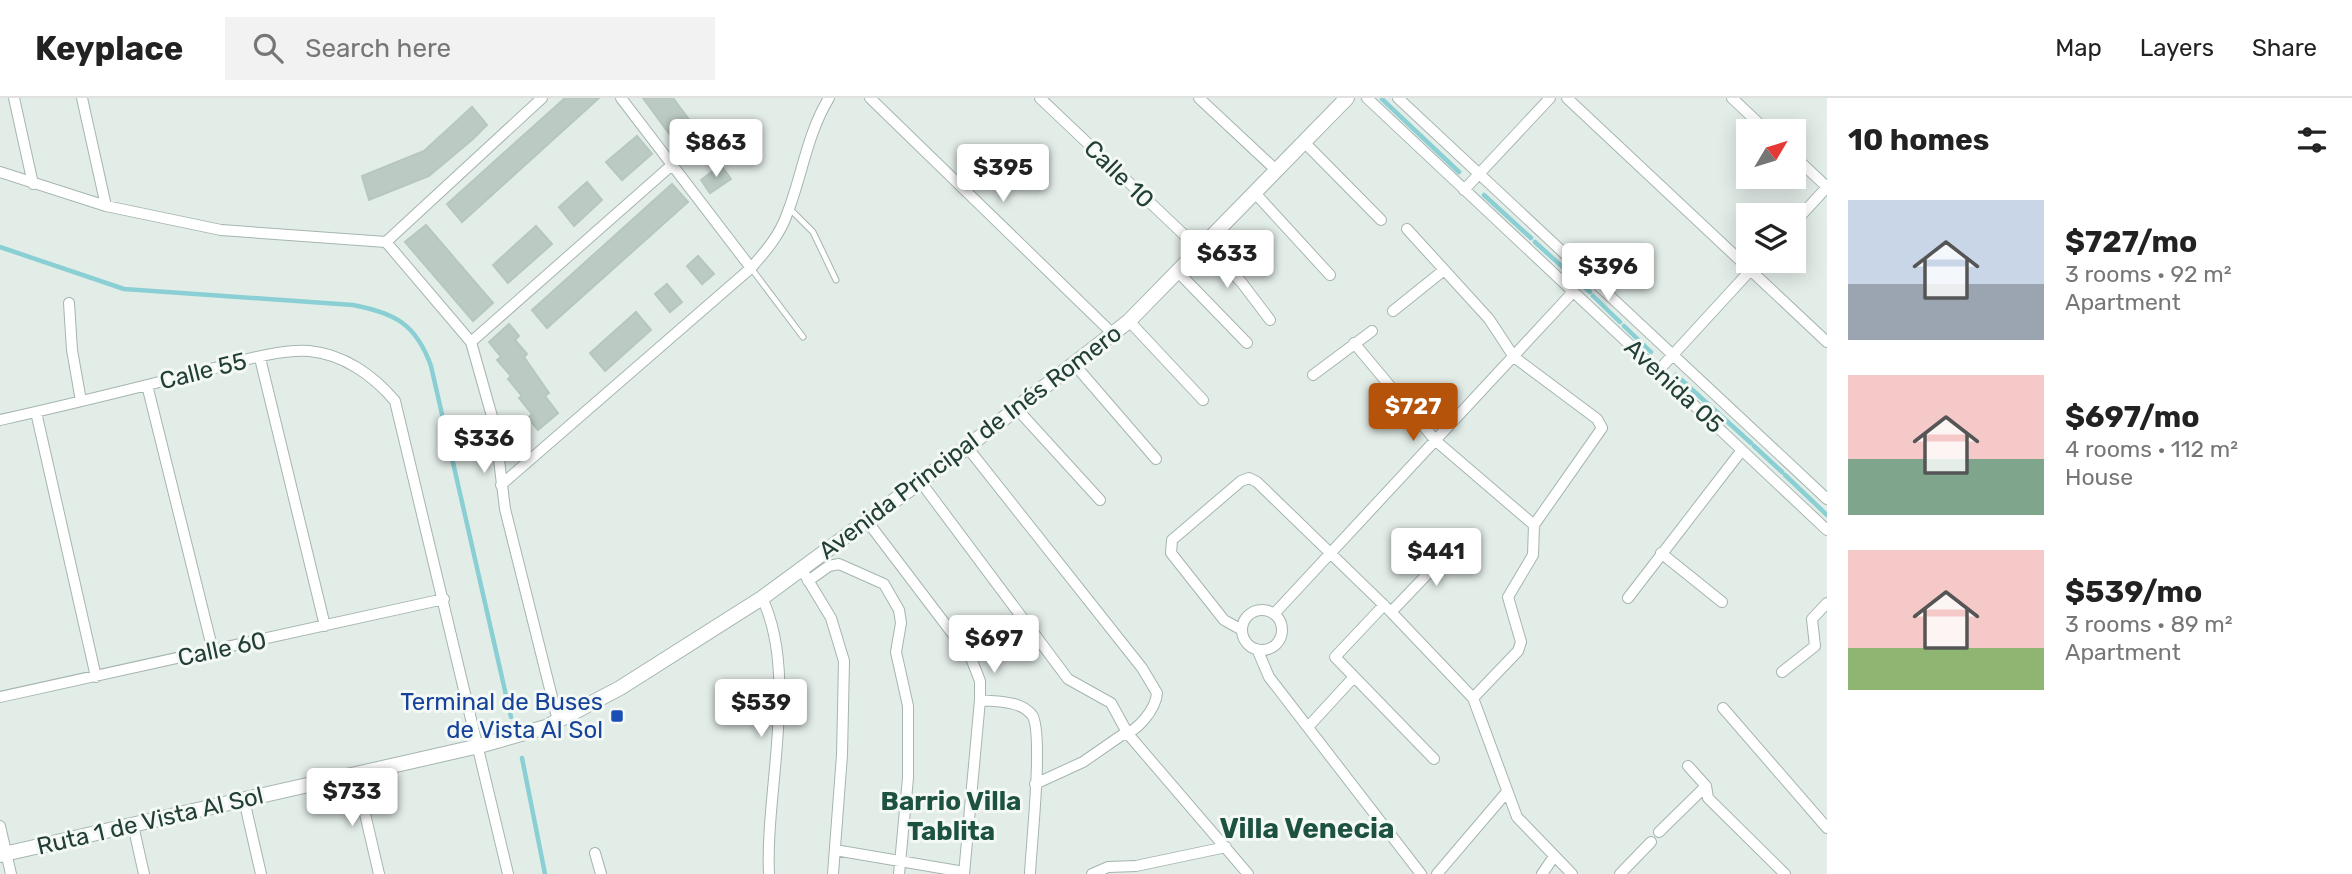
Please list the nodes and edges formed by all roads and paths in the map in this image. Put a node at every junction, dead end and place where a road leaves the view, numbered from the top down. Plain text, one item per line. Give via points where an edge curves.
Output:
1 (14, 98) edge
2 (82, 98) edge
3 (542, 98) edge
4 (621, 98) edge
5 (829, 98) edge
6 (870, 98) edge
7 (1040, 98) edge
8 (1199, 98) edge
9 (1347, 98) edge
10 (1367, 98) edge
11 (1398, 98) edge
12 (1550, 98) edge
13 (1567, 98) edge
14 (1732, 98) edge
15 (1754, 119) edge
16 (1304, 142) junction
17 (673, 164) junction
18 (1806, 167) edge
19 (1276, 170) junction
20 (0, 172) edge
21 (1479, 175) junction
22 (33, 184) junction
23 (1827, 187) edge
24 (1464, 190) junction
25 (1254, 192) junction
26 (106, 206) junction
27 (789, 208) junction
28 (1806, 210) edge
29 (1381, 220) dead end
30 (1407, 229) dead end
31 (386, 242) junction
32 (1202, 246) junction
33 (1736, 257) edge
34 (751, 268) junction
35 (1444, 270) junction
36 (1177, 271) junction
37 (1747, 273) edge
38 (1753, 273) edge
39 (1330, 275) dead end
40 (836, 280) dead end
41 (1573, 292) junction
42 (69, 303) dead end
43 (1393, 311) dead end
44 (1270, 320) dead end
45 (1129, 321) junction
46 (1372, 331) dead end
47 (1114, 334) junction
48 (803, 337) dead end
49 (471, 342) junction
50 (1827, 342) edge
51 (1247, 343) dead end
52 (1354, 343) junction
53 (1673, 355) junction
54 (1514, 357) junction
55 (260, 358) junction
56 (1074, 364) junction
57 (1658, 371) junction
58 (1313, 375) dead end
59 (147, 385) junction
60 (1203, 400) dead end
61 (81, 401) junction
62 (1017, 409) junction
63 (36, 412) junction
64 (0, 420) edge
65 (1436, 441) junction
66 (967, 447) junction
67 (1742, 450) junction
68 (1156, 459) dead end
69 (920, 481) junction
70 (501, 485) junction
71 (1827, 499) edge
72 (1100, 500) dead end
73 (867, 521) junction
74 (1534, 524) junction
75 (1827, 530) edge
76 (1448, 541) dead end
77 (1661, 552) junction
78 (1331, 554) junction
79 (805, 576) junction
80 (762, 598) junction
81 (1628, 598) dead end
82 (444, 599) junction
83 (1722, 602) dead end
84 (1827, 603) edge
85 (1387, 609) junction
86 (1274, 614) junction
87 (325, 626) junction
88 (1242, 629) junction
89 (1257, 649) junction
90 (213, 650) junction
91 (1782, 673) dead end
92 (96, 677) junction
93 (1353, 678) junction
94 (0, 697) edge
95 (1473, 698) junction
96 (980, 700) junction
97 (1723, 708) dead end
98 (552, 724) junction
99 (1308, 727) junction
100 (1128, 734) junction
101 (479, 746) junction
102 (1434, 758) dead end
103 (1688, 766) dead end
104 (356, 775) junction
105 (1035, 784) junction
106 (1706, 786) junction
107 (1507, 793) junction
108 (244, 800) junction
109 (133, 825) junction
110 (0, 826) edge
111 (1827, 828) edge
112 (1660, 832) dead end
113 (1651, 842) dead end
114 (1226, 847) junction
115 (835, 850) junction
116 (596, 853) dead end
117 (3, 854) edge
118 (1553, 858) junction
119 (900, 860) junction
120 (1416, 872) edge
121 (964, 873) edge
122 (11, 874) edge
123 (144, 874) edge
124 (261, 874) edge
125 (379, 874) edge
126 (508, 874) edge
127 (601, 874) edge
128 (769, 874) edge
129 (833, 874) edge
130 (899, 874) edge
131 (1030, 874) edge
132 (1092, 874) edge
133 (1248, 874) edge
134 (1437, 874) edge
135 (1542, 874) edge
136 (1572, 874) edge
137 (1620, 874) edge
138 (1785, 874) edge

1 - 22 street
2 - 26 street
3 - 31 street
4 - 17 street
5 - 27 street via 811,136
6 - 47 street
7 - 32 street, Calle 10
8 - 19 street
9 - 16 street, Avenida Principal de Inés Romero
10 - 24 street, Avenida 05
11 - 21 street, Avenida 05
12 - 21 street
13 - 33 street
14 - 15 street
16 - 19 street, Avenida Principal de Inés Romero
16 - 29 street
17 - 34 street
17 - 49 street
18 - 23 street
19 - 25 street, Avenida Principal de Inés Romero
20 - 22 street
21 - 24 street
21 - 53 street, Avenida 05
22 - 26 street
23 - 28 street
24 - 41 street, Avenida 05
25 - 32 street, Avenida Principal de Inés Romero
25 - 39 street
26 - 31 street via 221,230
27 - 34 street via 770,246
27 - 40 lane via 813,232
30 - 35 street
31 - 49 street
32 - 36 street, Avenida Principal de Inés Romero
32 - 44 street, Calle 10 via 1242,283
34 - 48 lane
34 - 70 street
35 - 43 street
35 - 54 street via 1489,319
36 - 45 street, Avenida Principal de Inés Romero
36 - 51 street
37 - 53 street
38 - 50 street
41 - 54 street
41 - 57 street, Avenida 05
42 - 61 street
45 - 47 street, Avenida Principal de Inés Romero
45 - 60 street
46 - 52 street
47 - 56 street, Avenida Principal de Inés Romero
49 - 70 street via 495,427
52 - 58 street
52 - 65 street
53 - 57 street
53 - 71 street, Avenida 05
54 - 65 street
54 - 74 street via 1597,419 1602,428
55 - 59 street, Calle 55
55 - 82 street, Calle 55 via 307,351 327,355 368,374 395,401
55 - 87 street
56 - 62 street, Avenida Principal de Inés Romero
56 - 68 street
57 - 67 street, Avenida 05
59 - 61 street, Calle 55
59 - 90 street
61 - 63 street, Calle 55
62 - 66 street, Avenida Principal de Inés Romero
62 - 72 street
63 - 64 street, Calle 55
63 - 92 street
65 - 74 street
65 - 78 street
66 - 69 street, Avenida Principal de Inés Romero
66 - 100 street via 1154,684 1155,703
67 - 75 street, Avenida 05
67 - 77 street
69 - 73 street, Avenida Principal de Inés Romero
69 - 100 street via 1068,679 1111,703
70 - 98 street
73 - 79 street, Avenida Principal de Inés Romero
73 - 96 street via 971,658
74 - 95 street via 1533,555 1508,597 1521,642
76 - 85 street via 1438,563
77 - 81 street
77 - 83 street
78 - 85 street
78 - 86 street
78 - 88 street via 1257,482 1241,481 1169,547 1224,620
79 - 80 street, Avenida Principal de Inés Romero
79 - 115 street via 831,618 844,661
79 - 119 street via 839,564 884,584 899,610 896,652 908,706 908,778
80 - 98 street, Avenida Principal de Inés Romero via 620,688
80 - 128 street via 778,650
82 - 87 street, Calle 60
82 - 101 street
84 - 91 street via 1812,619 1815,646
85 - 93 street via 1335,657
85 - 95 street
86 - 88 street via 1254,612
86 - 89 street via 1280,623 1280,639 1272,647
87 - 90 street, Calle 60
88 - 89 street via 1246,642
89 - 99 street via 1269,677
90 - 92 street, Calle 60
92 - 94 street, Calle 60
93 - 99 street
93 - 102 street
95 - 107 street
96 - 105 street via 1012,703 1032,716 1036,727
96 - 121 street
97 - 111 street
98 - 101 street, Ruta 1 de Vista Al Sol
99 - 120 street
100 - 105 street
100 - 114 street
101 - 104 street, Ruta 1 de Vista Al Sol
101 - 126 street
103 - 106 street
104 - 108 street, Ruta 1 de Vista Al Sol
104 - 125 street
105 - 131 street
106 - 112 street
106 - 138 street via 1708,798
107 - 118 street via 1517,817
107 - 134 street
108 - 109 street, Ruta 1 de Vista Al Sol
108 - 124 street
109 - 117 street, Ruta 1 de Vista Al Sol
109 - 123 street
110 - 117 street
113 - 137 street
114 - 132 street via 1136,866 1108,867
114 - 133 street
115 - 119 street
115 - 129 street
116 - 127 street
117 - 122 street
118 - 135 street
118 - 136 street
119 - 121 street
119 - 130 street

